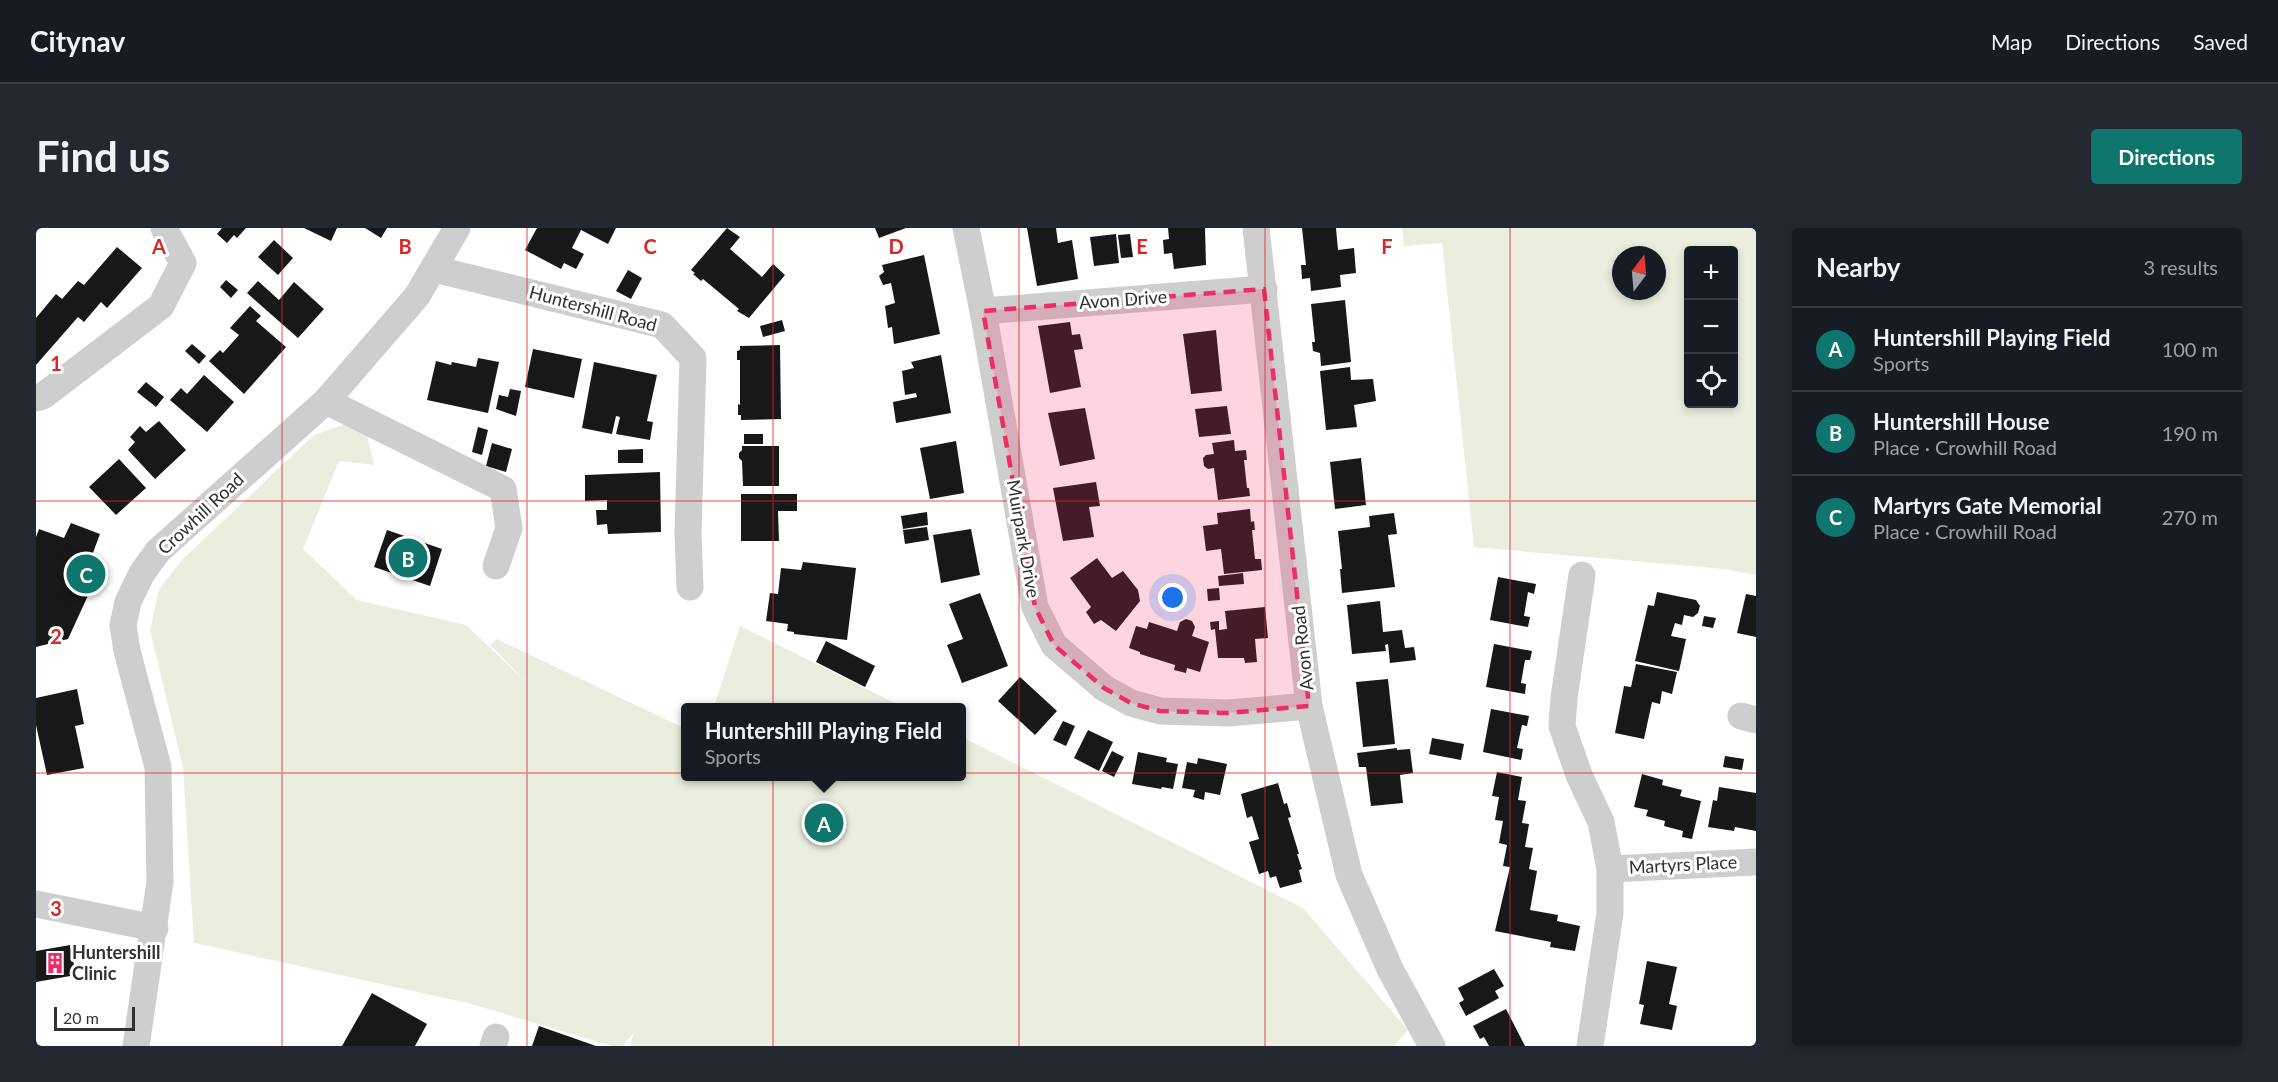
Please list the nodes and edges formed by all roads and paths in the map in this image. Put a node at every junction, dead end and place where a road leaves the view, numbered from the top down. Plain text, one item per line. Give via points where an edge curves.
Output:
1 (164, 228) edge
2 (457, 228) edge
3 (966, 228) edge
4 (1256, 228) edge
5 (434, 269) junction
6 (1264, 289) junction
7 (982, 311) junction
8 (36, 398) edge
9 (326, 401) junction
10 (496, 566) dead end
11 (1582, 575) dead end
12 (690, 587) dead end
13 (1309, 706) junction
14 (1756, 862) edge
15 (1610, 869) junction
16 (36, 904) edge
17 (155, 928) junction
18 (136, 1046) edge
19 (1432, 1046) edge
20 (1590, 1046) edge

1 - 8 street via 183,262 161,306
2 - 5 street, Crowhill Road
3 - 7 street, Muirpark Drive
4 - 6 street, Avon Road
5 - 9 street, Crowhill Road via 417,296
5 - 12 street, Huntershill Road via 663,325 693,358 687,533
6 - 7 street, Avon Drive
6 - 13 street, Avon Road
7 - 13 street, Muirpark Drive via 1035,607 1054,645 1104,688 1160,711 1228,713
9 - 10 street via 503,489 509,528
9 - 17 street, Crowhill Road via 158,551 128,602 123,625 127,651 158,767 160,882
11 - 15 street via 1562,726 1578,775 1601,822
13 - 19 street, Avon Road via 1350,875 1390,969
14 - 15 street, Martyrs Place
15 - 20 street via 1610,913
16 - 17 street
17 - 18 street, Crowhill Road

